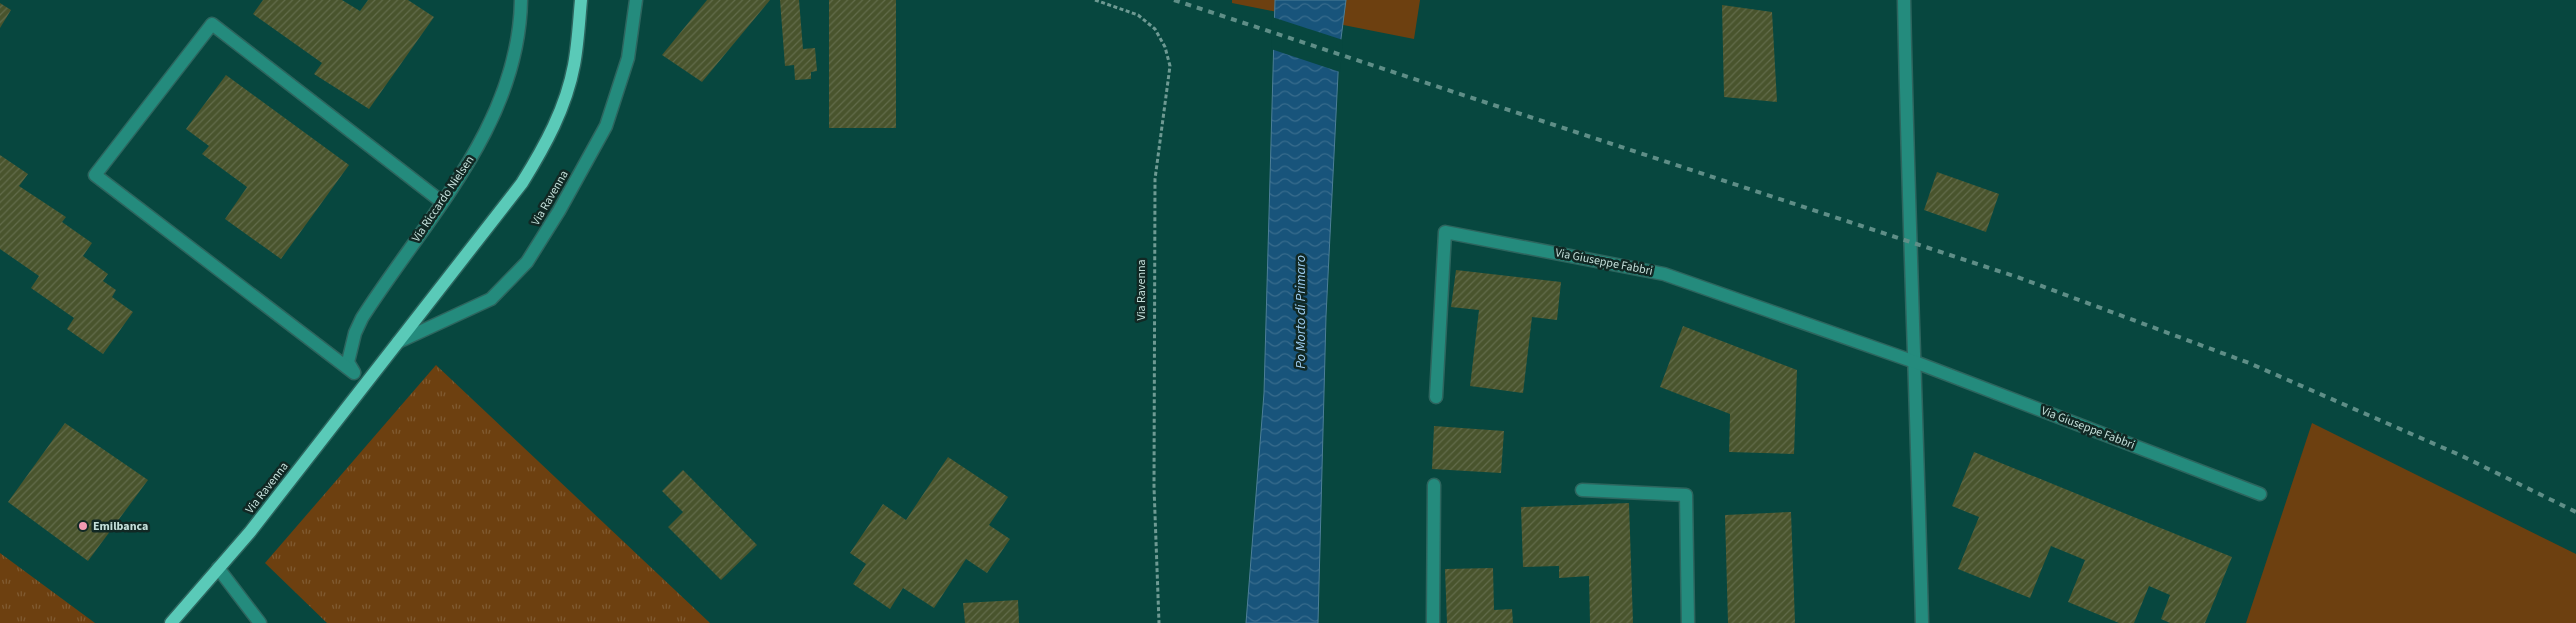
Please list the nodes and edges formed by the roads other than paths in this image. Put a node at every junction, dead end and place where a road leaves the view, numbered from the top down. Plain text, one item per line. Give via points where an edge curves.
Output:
1 (521, 0) edge
2 (581, 0) edge
3 (636, 0) edge
4 (1904, 0) edge
5 (442, 202) junction
6 (398, 342) junction
7 (1915, 362) junction
8 (354, 373) junction
9 (366, 382) junction
10 (1436, 397) dead end
11 (1434, 485) dead end
12 (1582, 490) dead end
13 (2260, 494) dead end
14 (218, 568) junction
15 (171, 623) edge
16 (260, 623) edge
17 (1433, 623) edge
18 (1688, 623) edge
19 (1922, 623) edge

1 - 5 street, Via Riccardo Nielsen via 515,54 505,91 490,125
2 - 6 main road, Via Ravenna via 574,65 562,110 543,149 486,231
3 - 6 street, Via Ravenna via 628,58 606,126 527,262 491,299
4 - 7 street via 1908,240
5 - 8 street, Via Riccardo Nielsen via 362,318 348,362
5 - 8 street via 212,24 95,175
6 - 9 main road, Via Ravenna
7 - 10 street, Via Giuseppe Fabbri via 1664,274 1446,232
7 - 13 street, Via Giuseppe Fabbri
7 - 19 street
8 - 9 street
9 - 14 main road, Via Ravenna via 250,532
11 - 17 street
12 - 18 street via 1686,495
14 - 15 main road, Via Ravenna
14 - 16 street

